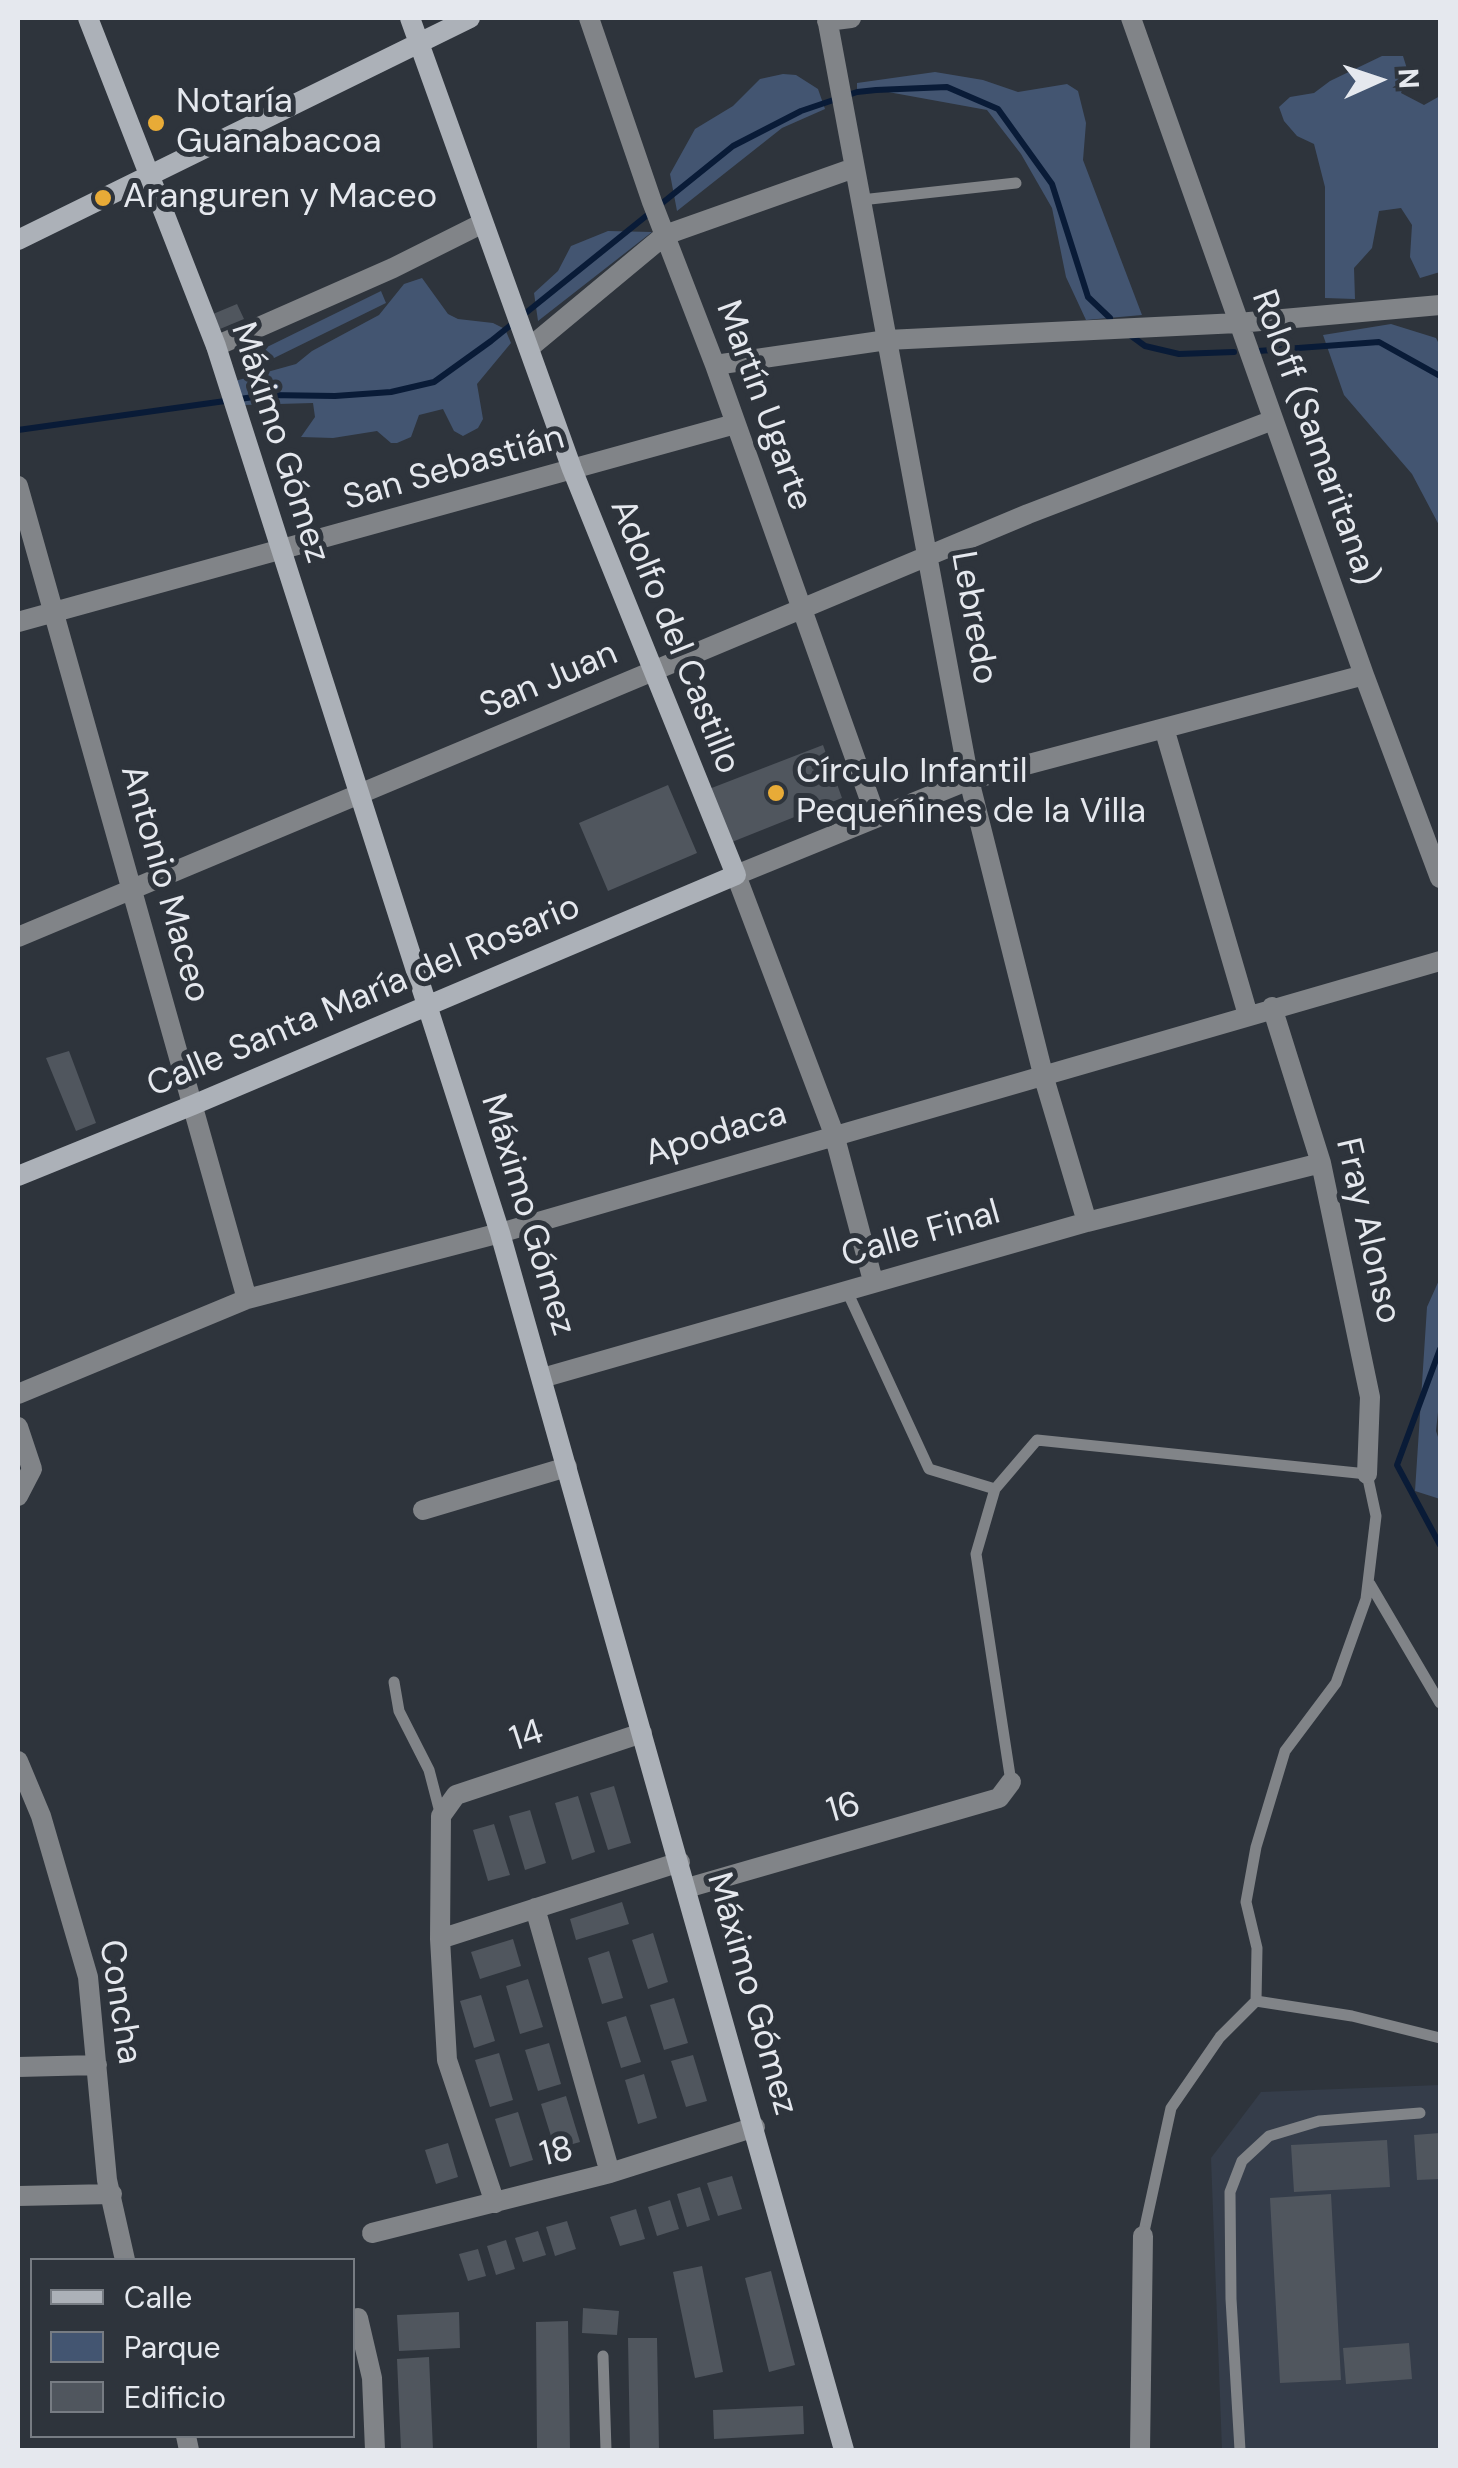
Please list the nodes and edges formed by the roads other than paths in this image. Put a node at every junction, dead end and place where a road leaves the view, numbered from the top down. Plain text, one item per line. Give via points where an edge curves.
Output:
1 (88, 18) edge
2 (410, 18) edge
3 (470, 18) edge
4 (589, 18) edge
5 (851, 18) edge
6 (1131, 18) edge
7 (827, 19) edge
8 (419, 42) junction
9 (854, 168) junction
10 (148, 178) junction
11 (1016, 184) dead end
12 (861, 200) junction
13 (484, 223) junction
14 (662, 229) junction
15 (18, 240) edge
16 (1440, 307) edge
17 (1238, 322) junction
18 (887, 340) junction
19 (527, 342) junction
20 (216, 346) junction
21 (714, 365) junction
22 (1273, 420) junction
23 (735, 424) junction
24 (572, 469) junction
25 (18, 486) edge
26 (280, 551) junction
27 (930, 558) junction
28 (802, 610) junction
29 (55, 612) junction
30 (18, 622) edge
31 (652, 672) junction
32 (1364, 675) junction
33 (1164, 728) junction
34 (969, 780) junction
35 (360, 794) junction
36 (876, 817) junction
37 (736, 875) junction
38 (1440, 878) edge
39 (132, 890) junction
40 (18, 937) edge
41 (1440, 960) edge
42 (427, 1005) junction
43 (1272, 1007) junction
44 (1248, 1015) junction
45 (1044, 1078) junction
46 (193, 1105) junction
47 (834, 1134) junction
48 (1320, 1163) junction
49 (18, 1176) edge
50 (1087, 1222) junction
51 (500, 1233) junction
52 (873, 1281) junction
53 (846, 1289) junction
54 (247, 1300) junction
55 (542, 1378) junction
56 (18, 1394) edge
57 (18, 1427) edge
58 (567, 1467) junction
59 (1367, 1474) junction
60 (995, 1488) junction
61 (18, 1496) edge
62 (424, 1510) dead end
63 (1370, 1584) junction
64 (394, 1682) dead end
65 (1440, 1703) edge
66 (642, 1733) junction
67 (18, 1761) edge
68 (1012, 1782) joint
69 (442, 1816) junction
70 (680, 1862) junction
71 (687, 1888) junction
72 (535, 1908) junction
73 (440, 1939) junction
74 (1256, 2001) junction
75 (1440, 2038) edge
76 (97, 2065) junction
77 (18, 2067) edge
78 (1420, 2113) dead end
79 (755, 2127) junction
80 (610, 2173) junction
81 (112, 2194) junction
82 (18, 2196) edge
83 (494, 2202) junction
84 (372, 2232) dead end
85 (1143, 2236) joint
86 (125, 2258) edge
87 (358, 2318) dead end
88 (603, 2356) dead end
89 (375, 2450) edge
90 (606, 2450) edge
91 (844, 2450) edge
92 (1140, 2450) edge
93 (1240, 2450) edge

1 - 10 street, Máximo Gómez
2 - 8 street, Adolfo del Castillo
3 - 8 street
4 - 14 street, Martín Ugarte
5 - 7 street
6 - 17 street, Roloff (Samaritana)
7 - 9 street, Lebredo
8 - 10 street
8 - 13 street, Adolfo del Castillo
9 - 12 street, Lebredo
9 - 14 street
10 - 15 street
10 - 20 street, Máximo Gómez
11 - 12 lane
12 - 18 street, Lebredo
13 - 19 street, Adolfo del Castillo
13 - 20 street
14 - 19 street
14 - 21 street, Martín Ugarte
16 - 17 street
17 - 18 street
17 - 22 street, Roloff (Samaritana)
18 - 21 street
18 - 27 street, Lebredo
19 - 24 street, Adolfo del Castillo
20 - 26 street, Máximo Gómez
21 - 23 street, Martín Ugarte
22 - 27 street, San Juan
22 - 32 street, Roloff (Samaritana)
23 - 24 street, San Sebastián
23 - 28 street, Martín Ugarte
24 - 26 street, San Sebastián
24 - 31 street, Adolfo del Castillo
25 - 29 street, Antonio Maceo
26 - 29 street, San Sebastián
26 - 35 street, Máximo Gómez
27 - 28 street, San Juan
27 - 34 street, Lebredo
28 - 31 street, San Juan
28 - 36 street, Martín Ugarte
29 - 30 street, San Sebastián
29 - 39 street, Antonio Maceo
31 - 35 street, San Juan
31 - 37 street, Adolfo del Castillo
32 - 33 street
32 - 38 street, Roloff (Samaritana)
33 - 34 street
33 - 44 street
34 - 36 street
34 - 45 street, Lebredo
35 - 39 street, San Juan
35 - 42 street, Máximo Gómez
36 - 37 street
37 - 42 street, Calle Santa María del Rosario
37 - 47 street, Adolfo del Castillo
39 - 40 street, San Juan
39 - 46 street, Antonio Maceo
41 - 43 street, Apodaca
42 - 46 street, Calle Santa María del Rosario
42 - 51 street, Máximo Gómez
43 - 44 street, Apodaca
43 - 48 street, Fray Alonso
44 - 45 street, Apodaca
45 - 47 street, Apodaca
45 - 50 street, Lebredo
46 - 49 street, Calle Santa María del Rosario
46 - 54 street, Antonio Maceo
47 - 51 street, Apodaca
47 - 52 street, Adolfo del Castillo
48 - 50 street, Calle Final
48 - 59 street, Fray Alonso via 1370,1397
50 - 52 street, Calle Final
51 - 54 street, Apodaca
51 - 55 street, Máximo Gómez
52 - 53 street, Calle Final
53 - 55 street, Calle Final
53 - 60 lane via 928,1469
54 - 56 street, Apodaca
55 - 58 street, Máximo Gómez
57 - 61 street via 32,1469
58 - 62 street
58 - 66 street, Máximo Gómez
59 - 60 lane via 1037,1440
59 - 63 lane via 1376,1516
60 - 68 lane via 976,1554
63 - 65 lane
63 - 74 lane via 1336,1683 1284,1751 1271,1790 1246,1902 1256,1948
64 - 69 lane via 399,1711 430,1770
66 - 69 street, 14 via 456,1795
66 - 70 street, Máximo Gómez
67 - 76 street, Concha via 88,1977
68 - 71 street, 16 via 999,1798
69 - 73 street
70 - 71 street, Máximo Gómez
70 - 72 street
71 - 79 street, Máximo Gómez
72 - 73 street
72 - 80 street
73 - 83 street via 448,2060
74 - 75 lane
74 - 85 lane via 1220,2037 1171,2108
76 - 77 street
76 - 81 street, Concha
78 - 93 lane via 1319,2121 1269,2136 1242,2161 1230,2192
79 - 80 street, 18
79 - 91 street, Máximo Gómez
80 - 83 street, 18
81 - 82 street
81 - 86 street, Concha
83 - 84 street, 18
85 - 92 street
87 - 89 street via 372,2378
88 - 90 lane

